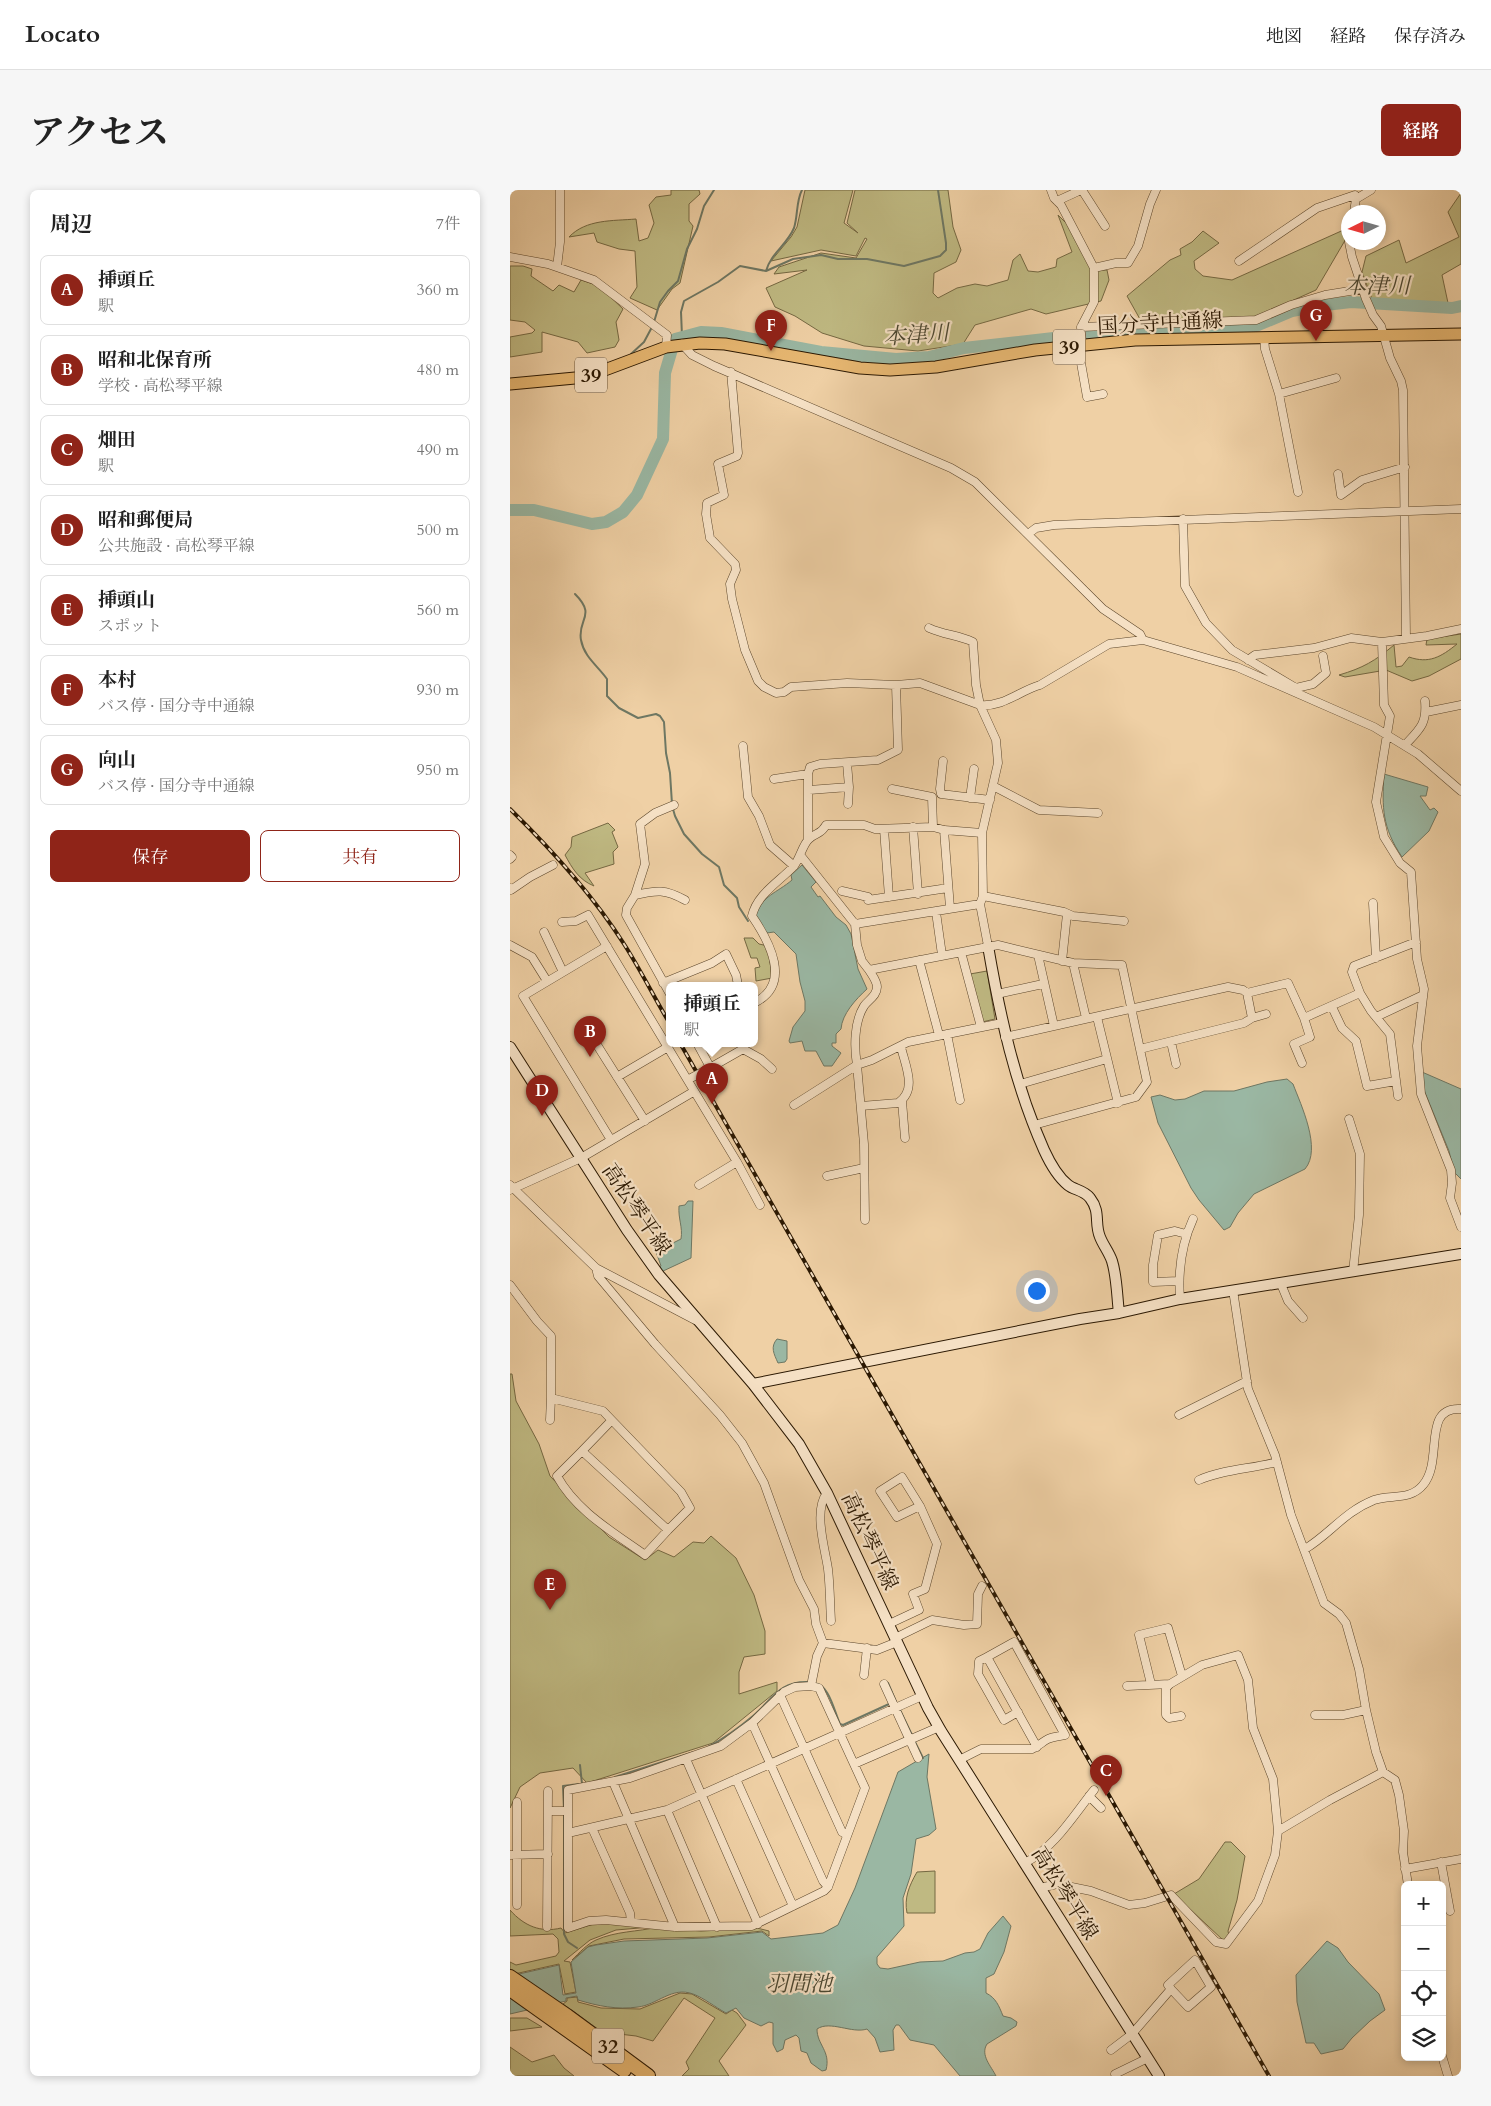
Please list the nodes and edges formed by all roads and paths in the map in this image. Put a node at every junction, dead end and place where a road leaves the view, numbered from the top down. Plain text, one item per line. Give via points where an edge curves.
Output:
1 (560, 190) edge
2 (1051, 190) edge
3 (1082, 190) edge
4 (1156, 190) edge
5 (1370, 190) edge
6 (1355, 195) edge
7 (1057, 201) junction
8 (1105, 226) dead end
9 (1351, 250) edge
10 (510, 257) edge
11 (1238, 261) dead end
12 (557, 267) junction
13 (1094, 268) junction
14 (1362, 289) junction
15 (1081, 328) junction
16 (1461, 334) edge
17 (1384, 336) junction
18 (1264, 338) junction
19 (681, 344) junction
20 (1081, 344) junction
21 (667, 347) junction
22 (731, 372) junction
23 (1336, 378) dead end
24 (510, 384) edge
25 (1103, 394) dead end
26 (1278, 394) junction
27 (1405, 467) junction
28 (1338, 474) dead end
29 (1298, 492) dead end
30 (1461, 509) edge
31 (1404, 512) junction
32 (1183, 519) junction
33 (1028, 534) junction
34 (929, 628) dead end
35 (1461, 629) edge
36 (1406, 638) junction
37 (1144, 640) junction
38 (1382, 642) junction
39 (1323, 656) dead end
40 (1248, 660) junction
41 (896, 686) junction
42 (1296, 690) junction
43 (1425, 701) dead end
44 (980, 705) junction
45 (1461, 706) edge
46 (1426, 712) junction
47 (1386, 733) junction
48 (1405, 745) junction
49 (743, 746) dead end
50 (944, 761) dead end
51 (847, 763) junction
52 (974, 769) dead end
53 (808, 774) junction
54 (774, 778) dead end
55 (994, 786) junction
56 (849, 787) junction
57 (892, 789) dead end
58 (1461, 789) edge
59 (809, 790) junction
60 (970, 798) junction
61 (990, 800) junction
62 (848, 804) dead end
63 (673, 806) dead end
64 (1098, 813) dead end
65 (933, 827) junction
66 (913, 828) junction
67 (884, 829) junction
68 (944, 830) junction
69 (982, 833) junction
70 (808, 840) junction
71 (801, 856) junction
72 (554, 866) dead end
73 (794, 866) junction
74 (510, 888) edge
75 (948, 888) junction
76 (842, 891) dead end
77 (918, 894) junction
78 (635, 895) junction
79 (889, 898) junction
80 (685, 900) dead end
81 (982, 900) junction
82 (1373, 903) dead end
83 (950, 908) junction
84 (936, 912) junction
85 (1067, 914) junction
86 (1124, 921) dead end
87 (562, 922) dead end
88 (855, 924) junction
89 (544, 932) dead end
90 (1416, 942) junction
91 (510, 945) edge
92 (607, 946) junction
93 (988, 946) junction
94 (961, 952) junction
95 (942, 955) junction
96 (1038, 955) junction
97 (1376, 958) junction
98 (919, 960) junction
99 (1062, 961) junction
100 (1073, 963) junction
101 (869, 970) junction
102 (563, 972) junction
103 (548, 981) junction
104 (737, 982) edge
105 (663, 983) junction
106 (1043, 984) junction
107 (666, 988) edge
108 (1247, 993) junction
109 (1360, 993) junction
110 (997, 994) junction
111 (1423, 995) junction
112 (758, 1001) edge
113 (1332, 1007) junction
114 (1130, 1008) junction
115 (1266, 1014) dead end
116 (1097, 1017) junction
117 (1376, 1017) junction
118 (1086, 1018) junction
119 (1252, 1018) junction
120 (1304, 1018) junction
121 (1002, 1023) junction
122 (1054, 1026) junction
123 (981, 1027) junction
124 (943, 1035) junction
125 (592, 1037) dead end
126 (1005, 1037) junction
127 (1171, 1042) junction
128 (666, 1044) edge
129 (510, 1047) edge
130 (668, 1047) joint
131 (699, 1047) edge
132 (742, 1047) edge
133 (745, 1047) edge
134 (901, 1047) junction
135 (1140, 1049) junction
136 (1108, 1059) junction
137 (857, 1064) junction
138 (1176, 1064) dead end
139 (1302, 1064) dead end
140 (709, 1068) junction
141 (772, 1069) dead end
142 (617, 1077) junction
143 (689, 1079) junction
144 (1396, 1081) junction
145 (1020, 1084) junction
146 (693, 1092) junction
147 (1398, 1096) dead end
148 (960, 1100) dead end
149 (902, 1101) junction
150 (1118, 1103) junction
151 (794, 1105) dead end
152 (861, 1106) junction
153 (1349, 1119) dead end
154 (644, 1121) junction
155 (1034, 1125) junction
156 (905, 1138) dead end
157 (611, 1140) junction
158 (581, 1158) junction
159 (737, 1162) junction
160 (864, 1168) junction
161 (827, 1176) dead end
162 (699, 1185) dead end
163 (511, 1187) edge
164 (760, 1205) dead end
165 (1193, 1219) dead end
166 (865, 1220) dead end
167 (1461, 1227) edge
168 (1186, 1234) junction
169 (1461, 1254) edge
170 (596, 1268) junction
171 (1353, 1272) junction
172 (1179, 1281) junction
173 (1281, 1284) junction
174 (510, 1285) edge
175 (1232, 1290) junction
176 (1180, 1299) junction
177 (1119, 1313) junction
178 (1303, 1318) dead end
179 (697, 1321) junction
180 (1247, 1380) junction
181 (753, 1384) junction
182 (551, 1398) junction
183 (1461, 1409) edge
184 (1179, 1415) dead end
185 (550, 1420) dead end
186 (611, 1421) junction
187 (582, 1451) junction
188 (1277, 1462) junction
189 (1199, 1480) dead end
190 (827, 1493) junction
191 (920, 1506) junction
192 (668, 1530) junction
193 (1305, 1549) junction
194 (982, 1586) dead end
195 (831, 1621) dead end
196 (889, 1624) junction
197 (896, 1640) junction
198 (823, 1643) junction
199 (867, 1648) junction
200 (987, 1657) junction
201 (810, 1670) dead end
202 (864, 1675) dead end
203 (1182, 1676) junction
204 (810, 1684) junction
205 (884, 1684) dead end
206 (1151, 1684) junction
207 (1170, 1684) junction
208 (1127, 1686) dead end
209 (780, 1695) junction
210 (922, 1696) junction
211 (896, 1705) junction
212 (1366, 1710) junction
213 (1018, 1712) junction
214 (1315, 1715) dead end
215 (1181, 1716) dead end
216 (752, 1723) junction
217 (938, 1727) junction
218 (839, 1732) junction
219 (912, 1738) junction
220 (1037, 1747) junction
221 (804, 1748) junction
222 (918, 1758) dead end
223 (686, 1759) junction
224 (959, 1760) junction
225 (770, 1764) junction
226 (854, 1764) junction
227 (1383, 1772) junction
228 (736, 1780) junction
229 (613, 1782) junction
230 (548, 1791) dead end
231 (701, 1794) junction
232 (517, 1802) dead end
233 (1101, 1808) dead end
234 (667, 1810) junction
235 (549, 1811) junction
236 (565, 1811) junction
237 (630, 1819) junction
238 (592, 1828) junction
239 (1278, 1831) junction
240 (568, 1833) junction
241 (848, 1835) junction
242 (548, 1854) junction
243 (513, 1855) edge
244 (1461, 1859) edge
245 (1441, 1862) junction
246 (1025, 1863) junction
247 (1405, 1869) junction
248 (1407, 1881) edge
249 (828, 1887) junction
250 (1040, 1888) junction
251 (517, 1904) dead end
252 (793, 1906) junction
253 (1450, 1911) dead end
254 (631, 1922) junction
255 (758, 1924) junction
256 (547, 1927) dead end
257 (675, 1927) junction
258 (717, 1927) junction
259 (510, 1977) edge
260 (510, 1989) edge
261 (1171, 1989) junction
262 (1132, 2034) junction
263 (1111, 2050) dead end
264 (1148, 2058) junction
265 (1444, 2061) edge
266 (1115, 2074) dead end
267 (632, 2076) edge
268 (648, 2076) edge
269 (1159, 2076) edge
270 (1448, 2076) edge

1 - 12 street
2 - 7 street
3 - 7 street
3 - 8 street
4 - 13 street via 1138,246 1128,263
5 - 6 street
6 - 11 street via 1317,208
7 - 13 street
9 - 14 street
10 - 12 street
12 - 21 street via 594,280 667,335
13 - 15 street via 1094,302
14 - 15 street via 1291,304 1256,320
14 - 17 street
15 - 20 street
16 - 17 main road, 国分寺中通線 / 39
17 - 18 main road, 国分寺中通線 / 39
17 - 27 street via 1403,390
18 - 20 main road, 国分寺中通線 / 39
18 - 26 street
19 - 20 main road, 国分寺中通線 / 39 via 725,344 860,368 890,370
19 - 21 main road, 国分寺中通線 / 39
19 - 22 street via 692,355
20 - 25 street via 1087,397
21 - 24 main road, 国分寺中通線 / 39 via 586,377
22 - 33 street via 950,468 975,482
22 - 41 street via 738,453 718,464 724,496 707,503 706,514 710,538 736,570 730,584 732,599 745,650 758,681 776,693 791,687 846,683
23 - 26 street
26 - 29 street
27 - 28 street via 1362,480 1342,495
27 - 31 street
30 - 31 street
31 - 32 street
31 - 36 street
32 - 33 street via 1054,525 1036,528
32 - 40 street via 1185,586 1206,623 1232,650
33 - 37 street via 1103,609
34 - 44 street via 960,635 973,642
35 - 36 street
36 - 38 street
37 - 42 street via 1236,667
37 - 44 street via 1109,644 1014,698 989,706
38 - 40 street via 1351,638 1314,648 1255,655
38 - 47 street via 1384,705 1390,716
39 - 42 street via 1326,673 1313,684
40 - 42 street via 1285,680
41 - 44 street via 920,683
41 - 51 street via 898,750 878,760
42 - 47 street
43 - 46 street
44 - 55 street via 996,740 998,763
45 - 46 street
46 - 48 street via 1423,726
47 - 48 street
47 - 90 street via 1376,802 1384,837 1400,863 1410,872
48 - 58 street
49 - 73 street via 748,796 770,845
50 - 60 street via 942,794
51 - 53 street via 820,764 810,767
51 - 56 street
52 - 60 street
53 - 54 street
53 - 59 street
55 - 61 street
55 - 64 street via 1039,810
56 - 59 street
56 - 62 street
57 - 65 street via 932,797
59 - 70 street
60 - 61 street
61 - 69 street
63 - 78 street via 640,824 645,864
65 - 66 street
65 - 68 street
66 - 67 street
66 - 77 street
67 - 70 street via 864,825 826,825 823,832
67 - 79 street
68 - 69 street
68 - 75 street
69 - 81 street
70 - 71 street
71 - 73 street
71 - 88 street
72 - 74 street via 530,876 512,890
73 - 112 street via 760,897 754,907 752,916 769,942 775,973 770,991
75 - 77 street
75 - 83 street
76 - 79 street via 868,897 868,900
77 - 79 street
78 - 80 street via 654,890 669,891
78 - 105 street via 626,908 626,915
81 - 83 street
81 - 85 street
81 - 93 street
82 - 97 street
83 - 84 street
84 - 88 street
84 - 95 street
85 - 86 street
85 - 99 street
87 - 92 street via 588,915
88 - 101 street via 857,946
89 - 102 street
90 - 97 street
90 - 111 street via 1424,981
91 - 103 street via 532,957
92 - 102 street
92 - 128 street
93 - 94 street
93 - 96 street via 998,945
93 - 110 main road
94 - 95 street
94 - 123 street
95 - 98 street
96 - 99 street
96 - 106 street
97 - 109 street via 1354,966 1352,972
98 - 101 street
98 - 124 street
99 - 100 street
100 - 114 street via 1122,964
100 - 118 street
101 - 137 street via 877,985 876,993 864,1006 858,1020 854,1051
102 - 103 street
103 - 157 street via 523,996
104 - 105 street via 726,954
105 - 107 street
106 - 110 street
106 - 122 street
108 - 114 street via 1228,987
108 - 119 street
108 - 120 street via 1288,983
109 - 113 street
109 - 117 street
110 - 121 main road
111 - 117 street
111 - 167 street via 1417,1046 1421,1094 1451,1170 1450,1198
113 - 120 street
113 - 144 street via 1342,1028 1356,1041 1367,1086
114 - 116 street
114 - 135 street
115 - 119 street
116 - 118 street
116 - 136 street
117 - 144 street via 1390,1034
118 - 122 street
119 - 127 street via 1244,1023
120 - 139 street via 1310,1037 1294,1044
121 - 123 street
121 - 126 main road
122 - 126 street
123 - 124 street
124 - 134 street via 908,1042
124 - 148 street
125 - 142 street
126 - 145 main road
127 - 135 street
127 - 138 street
129 - 158 main road, 高松琴平線
130 - 142 street
130 - 143 street
131 - 140 street
132 - 140 street
133 - 141 street
134 - 137 street
134 - 149 street via 910,1085
135 - 150 street via 1147,1082 1136,1097
136 - 145 street
136 - 150 street
137 - 151 street
137 - 152 street
140 - 143 street, bridge
142 - 154 street
143 - 146 street
144 - 147 street
145 - 155 main road
146 - 154 street
146 - 159 street
149 - 152 street
149 - 156 street
150 - 155 street
152 - 160 street
153 - 171 street via 1360,1154 1359,1215
154 - 157 street
155 - 177 main road via 1059,1174 1068,1185 1088,1195 1094,1204 1099,1237 1112,1261
157 - 158 street
158 - 163 street
158 - 179 main road, 高松琴平線 via 659,1275
159 - 162 street
159 - 164 street
160 - 161 street
160 - 166 street
163 - 170 street
165 - 168 street
168 - 172 street
168 - 172 street via 1175,1231 1158,1235 1153,1264 1152,1282
169 - 171 main road
170 - 179 street
170 - 198 street via 598,1276 742,1443 764,1483 799,1580 814,1609
171 - 173 main road
172 - 176 street
173 - 175 main road
173 - 178 street via 1288,1301
174 - 182 street via 551,1336
175 - 176 main road
175 - 180 street
176 - 177 main road
177 - 181 main road
179 - 181 main road, 高松琴平線
180 - 184 street
180 - 188 street
181 - 190 main road, 高松琴平線 via 799,1444
182 - 185 street
182 - 186 street via 603,1411
183 - 193 street via 1446,1410 1440,1414 1433,1469 1418,1490 1395,1498 1380,1498 1357,1508
186 - 187 street
186 - 192 street via 681,1492 690,1508
187 - 192 street
187 - 192 street via 557,1476 599,1522 644,1555
188 - 189 street via 1215,1472
188 - 193 street via 1291,1515
190 - 195 street via 820,1511
190 - 196 main road, 高松琴平線
191 - 191 street via 902,1478 880,1490 897,1517
191 - 196 street via 937,1544 925,1589 913,1594 919,1610
193 - 212 street via 1324,1603 1346,1623
194 - 197 street via 978,1594 977,1624 932,1620
196 - 197 main road, 高松琴平線
197 - 199 street via 877,1650
197 - 210 main road, 高松琴平線
198 - 199 street
198 - 204 street
199 - 202 street
200 - 213 street
200 - 213 street via 979,1661 978,1674 1004,1720
200 - 220 street via 1014,1642 1066,1735 1048,1739
201 - 204 street
203 - 206 street via 1168,1628 1146,1633 1139,1635
203 - 207 street
203 - 239 street via 1202,1665 1238,1656 1248,1680 1253,1728 1273,1779
204 - 209 street
204 - 218 street via 819,1688
205 - 211 street
206 - 207 street
206 - 208 street
207 - 215 street via 1166,1688 1166,1715 1169,1718
209 - 216 street
209 - 221 street
210 - 211 street
210 - 217 main road, 高松琴平線
211 - 218 street
211 - 219 street
212 - 214 street via 1343,1715
212 - 227 street
213 - 220 street
216 - 223 street via 721,1746
216 - 225 street
217 - 219 street
217 - 224 main road, 高松琴平線
218 - 221 street
218 - 226 street
219 - 222 street
219 - 226 street
220 - 224 street via 981,1749
221 - 225 street
221 - 241 street via 842,1832
223 - 229 street
223 - 231 street
224 - 246 main road, 高松琴平線
225 - 228 street
225 - 249 street
226 - 241 street via 864,1788
227 - 239 street
227 - 247 street via 1395,1780 1399,1795
228 - 231 street
228 - 252 street
229 - 236 street via 568,1790
229 - 237 street
230 - 235 street
231 - 234 street
231 - 255 street
232 - 243 street
233 - 246 street via 1092,1794 1058,1836
234 - 237 street
234 - 258 street
235 - 236 street
235 - 242 street
236 - 240 street
237 - 238 street
237 - 257 street
238 - 240 street
238 - 254 street
239 - 250 street via 1274,1860 1258,1901 1226,1944 1216,1942 1171,1895 1129,1904 1057,1884
240 - 254 street via 568,1928 589,1921
241 - 249 street
242 - 243 street
242 - 256 street
243 - 251 street
244 - 245 street
245 - 247 street
245 - 253 street
246 - 250 main road, 高松琴平線
247 - 248 street
249 - 252 street
250 - 262 main road, 高松琴平線
252 - 255 street
254 - 257 street
255 - 258 street
257 - 258 street
259 - 268 highway, 32
260 - 267 highway, 32
261 - 261 street via 1188,2007 1211,1987 1195,1960 1168,1984
261 - 262 street
262 - 263 street
262 - 264 main road, 高松琴平線
264 - 266 street
264 - 269 main road, 高松琴平線
265 - 270 street

